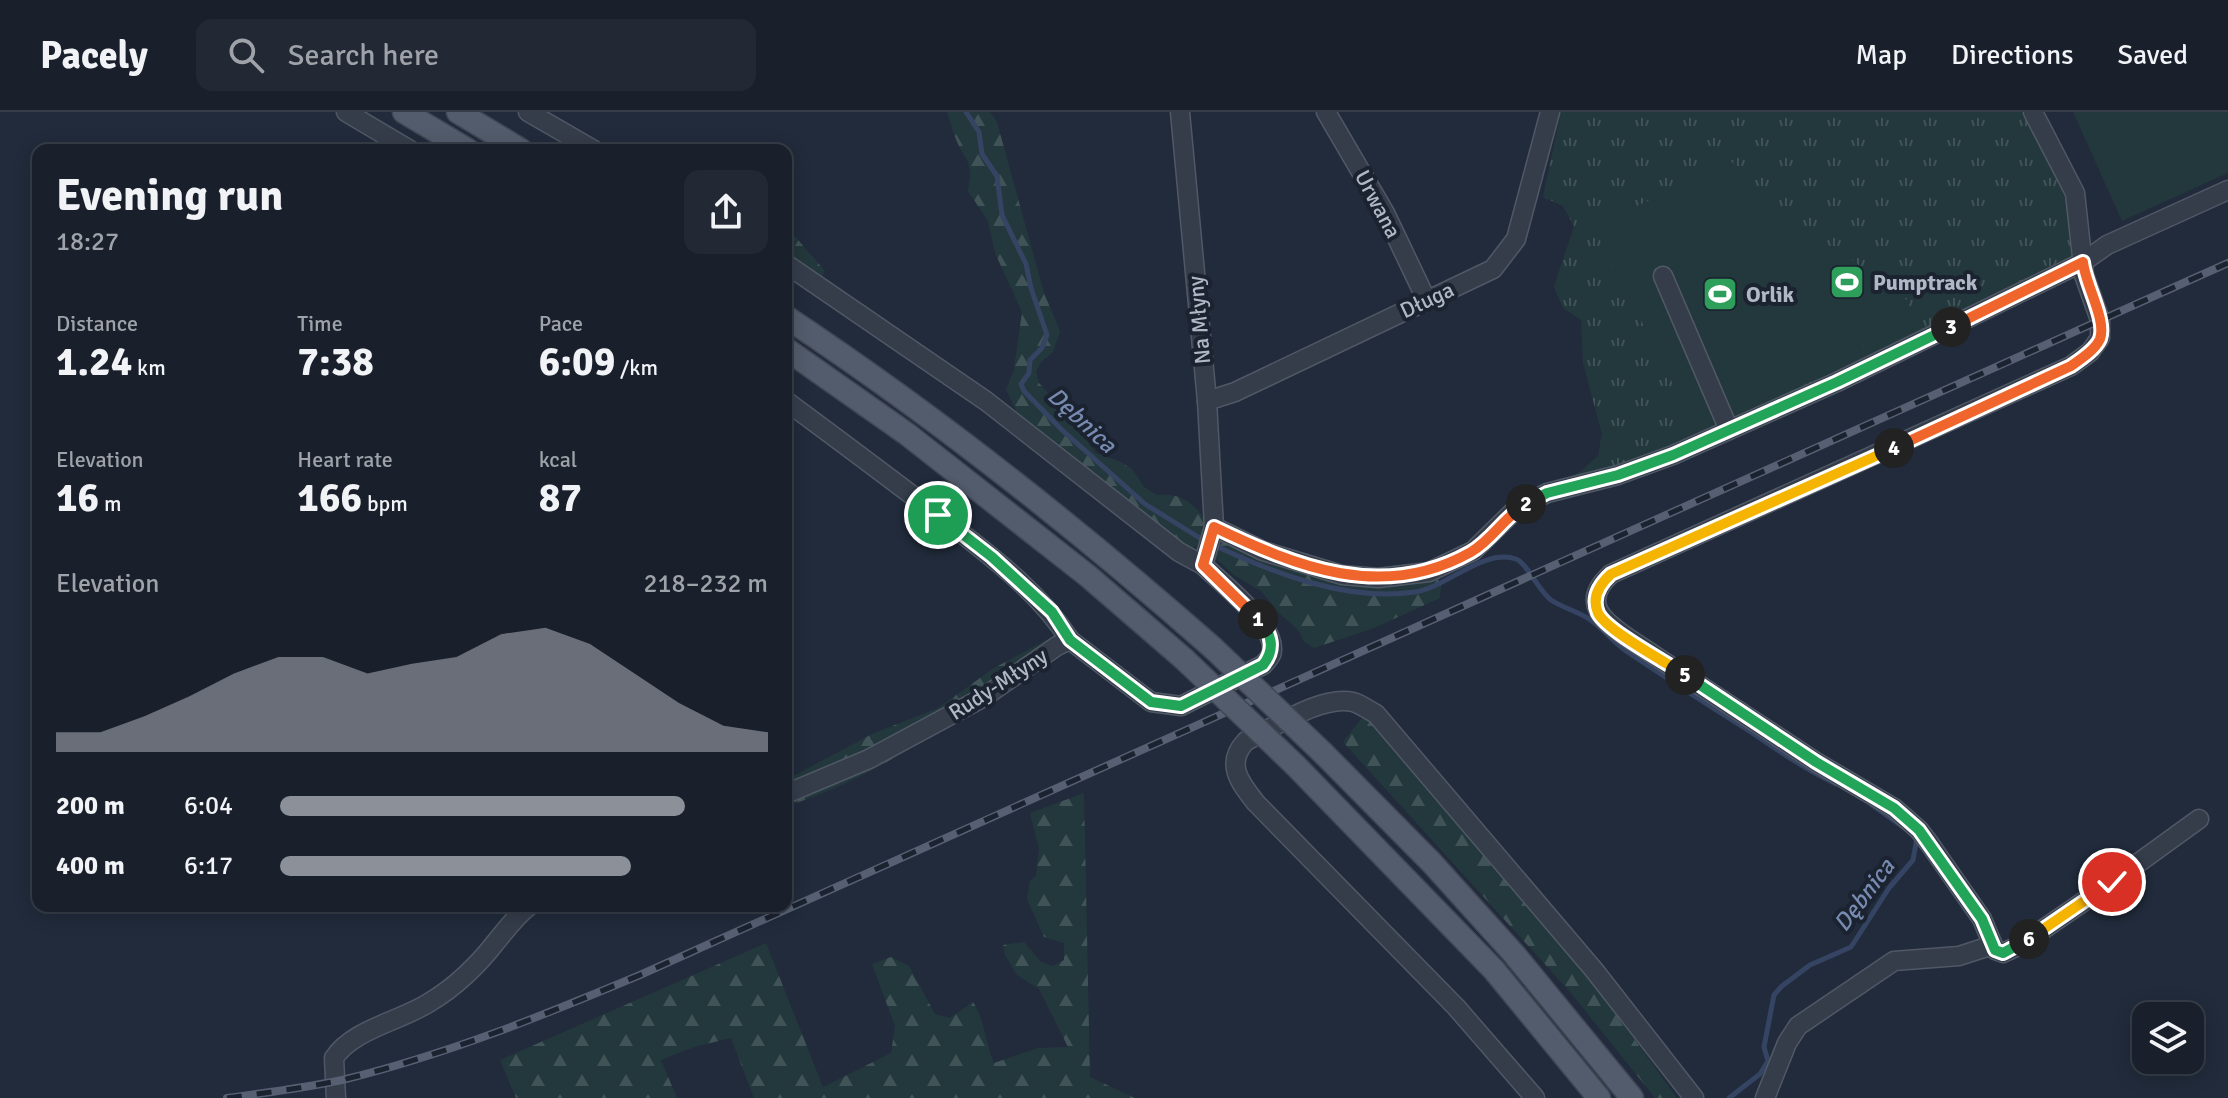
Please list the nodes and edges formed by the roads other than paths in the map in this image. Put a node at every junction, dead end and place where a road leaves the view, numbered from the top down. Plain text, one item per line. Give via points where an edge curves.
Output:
1 (346, 112) edge
2 (404, 112) edge
3 (458, 112) edge
4 (528, 112) edge
5 (1180, 112) edge
6 (1326, 112) edge
7 (1550, 112) edge
8 (2033, 112) edge
9 (400, 144) edge
10 (458, 144) edge
11 (511, 144) edge
12 (584, 144) edge
13 (2228, 190) edge
14 (2083, 262) junction
15 (792, 268) edge
16 (1663, 276) dead end
17 (1426, 299) junction
18 (792, 321) edge
19 (792, 353) edge
20 (1207, 401) junction
21 (792, 405) edge
22 (1729, 430) junction
23 (1214, 527) junction
24 (1203, 565) junction
25 (1070, 640) junction
26 (792, 791) edge
27 (2199, 819) dead end
28 (521, 912) edge
29 (1993, 945) junction
30 (336, 1098) edge
31 (1535, 1098) edge
32 (1599, 1098) edge
33 (1632, 1098) edge
34 (1694, 1098) edge
35 (1765, 1098) edge

1 - 9 street
2 - 10 main road
3 - 11 main road
4 - 12 street
5 - 20 street, Na Młyny
6 - 17 street, Urwana via 1385,213
7 - 17 street, Długa via 1516,239 1493,269
8 - 14 street via 2075,193
13 - 14 street via 2107,245
14 - 22 street
14 - 29 street via 2100,338 2071,366 1611,574 1600,584 1595,602 1605,621 1628,638 1894,808 1929,843 1982,919
15 - 24 street via 986,401 1179,552
16 - 22 street
17 - 20 street, Długa
18 - 33 main road, bridge via 1006,475 1213,648 1431,862
19 - 32 main road, bridge via 907,434 1184,659 1494,970
20 - 23 street, Na Młyny
21 - 25 street via 992,557 1052,612
22 - 23 street via 1618,475 1547,493 1516,509 1473,551 1429,572 1342,575 1263,551
23 - 24 street
24 - 25 street, Rudy-Młyny via 1264,625 1271,655 1263,665 1181,706 1164,705 1151,702
25 - 26 street, Rudy-Młyny via 984,697 869,759
27 - 29 street via 2022,944 2003,953
28 - 30 street via 494,946 432,1002 346,1042 334,1058
29 - 35 street via 1959,956 1894,961 1798,1026
31 - 34 street via 1456,1007 1237,780 1235,764 1246,741 1337,700 1376,714 1594,970

